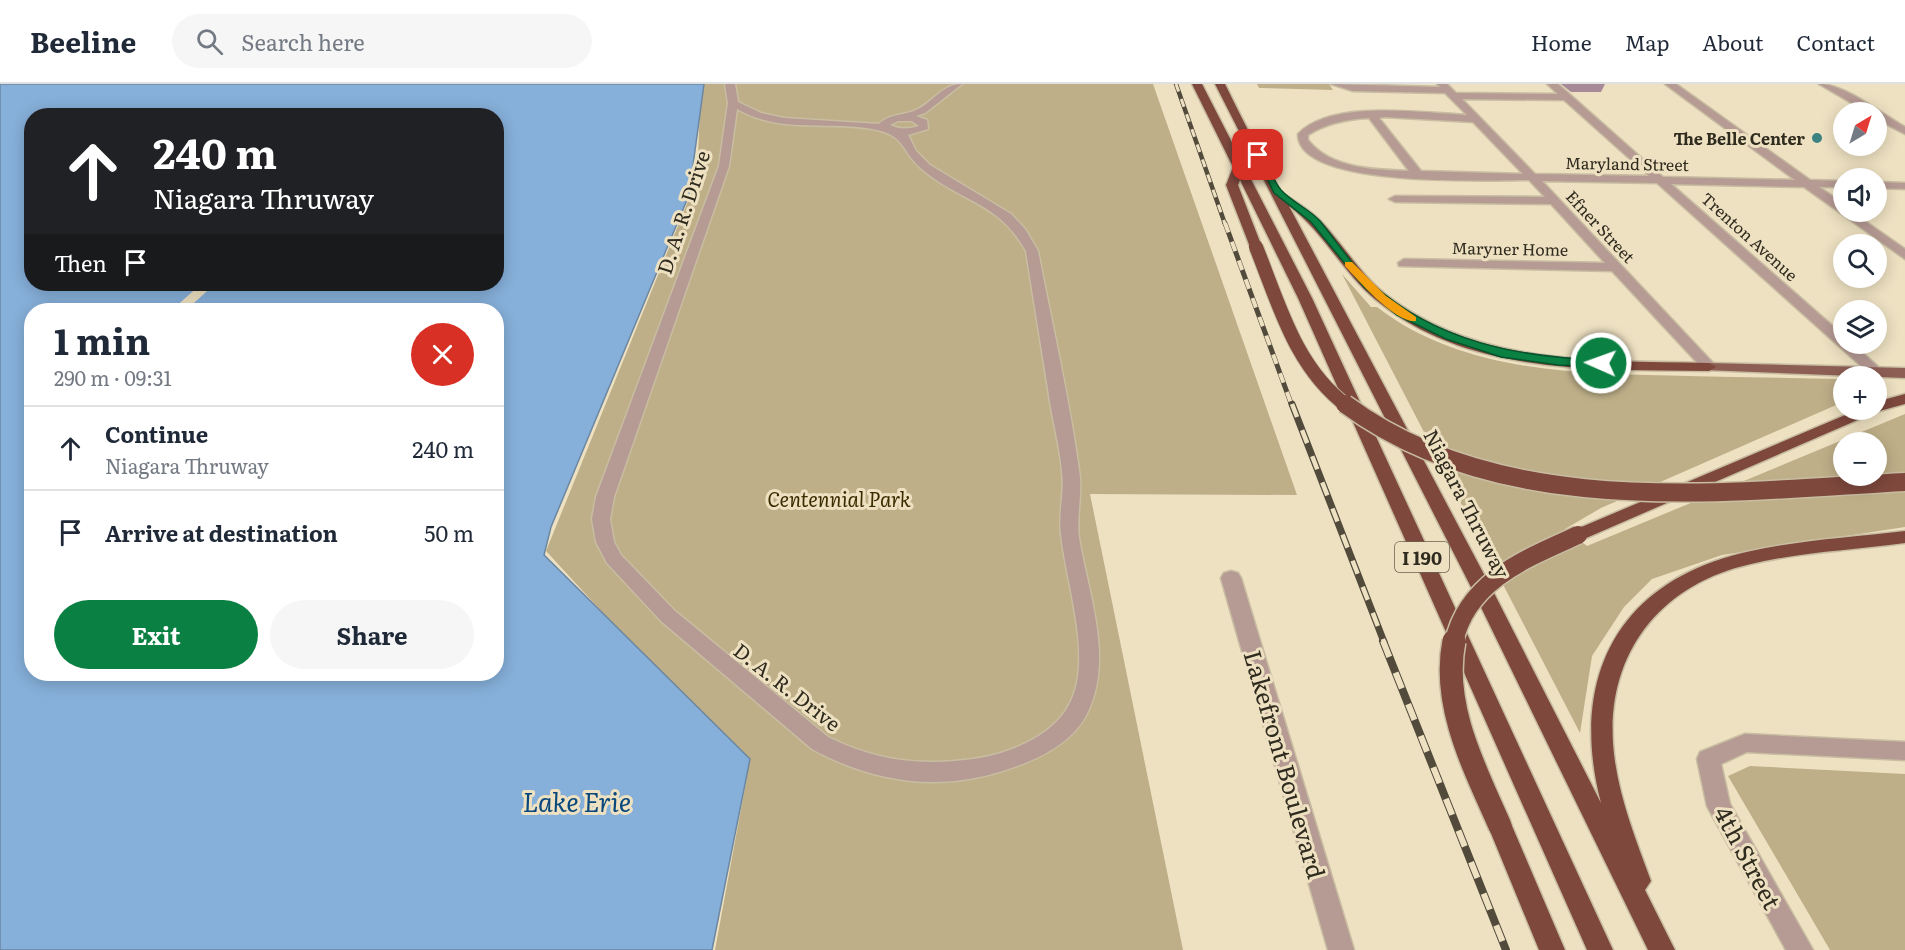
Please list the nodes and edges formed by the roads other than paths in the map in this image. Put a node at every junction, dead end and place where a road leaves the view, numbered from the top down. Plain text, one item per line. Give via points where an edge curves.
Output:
1 (730, 84) edge
2 (957, 84) edge
3 (1197, 84) edge
4 (1220, 84) edge
5 (1336, 84) edge
6 (1552, 84) edge
7 (1670, 84) edge
8 (1824, 84) edge
9 (1447, 90) edge
10 (1566, 97) junction
11 (1855, 102) edge
12 (734, 103) junction
13 (922, 111) junction
14 (1372, 116) junction
15 (1475, 119) junction
16 (1887, 121) edge
17 (891, 125) junction
18 (922, 126) junction
19 (1905, 131) edge
20 (906, 140) junction
21 (1239, 166) junction
22 (1414, 175) junction
23 (1532, 177) junction
24 (1659, 180) junction
25 (1806, 183) junction
26 (1833, 184) edge
27 (1887, 185) edge
28 (1905, 186) edge
29 (1277, 191) junction
30 (1395, 199) dead end
31 (1554, 201) junction
32 (1833, 203) edge
33 (1859, 222) edge
34 (1905, 255) edge
35 (1404, 263) dead end
36 (1616, 267) junction
37 (1869, 366) edge
38 (1709, 367) junction
39 (1833, 371) edge
40 (1887, 372) edge
41 (1905, 373) edge
42 (1905, 399) edge
43 (1887, 404) edge
44 (1846, 420) edge
45 (1905, 482) edge
46 (1905, 537) edge
47 (1231, 578) dead end
48 (1905, 751) edge
49 (1661, 947) edge
50 (1341, 950) edge
51 (1552, 950) edge
52 (1600, 950) edge
53 (1800, 950) edge

1 - 12 street
2 - 13 street
3 - 21 highway, I 190
4 - 29 highway, Niagara Thruway / I 190
5 - 9 street
6 - 10 street, Trenton Avenue
7 - 25 street
8 - 11 street
9 - 10 street
9 - 15 street, Efner Street
10 - 24 street, Trenton Avenue
12 - 17 street via 746,111 777,120
12 - 20 street, D. A. R. Drive via 724,166 605,496 605,542 614,559 668,616 820,743 847,757 930,773 984,768 1017,758 1064,728 1080,705 1088,682 1088,651 1067,516 1072,471 1032,251 1025,235 1000,209 935,173 912,154
13 - 17 street
13 - 18 street
14 - 15 street
14 - 22 street
14 - 22 street, Maryland Street via 1327,120 1309,129 1303,140 1313,152 1336,163
15 - 23 street, Efner Street
16 - 19 street
17 - 18 street via 912,118
17 - 20 street, D. A. R. Drive
18 - 20 street
21 - 45 highway, bridge via 1232,185 1312,373 1351,409 1382,429 1436,454 1520,480 1622,493
21 - 52 highway, I 190 via 1310,309
22 - 23 street, Maryland Street
23 - 24 street, Maryland Street
23 - 31 street, Efner Street
24 - 25 street, Maryland Street
24 - 37 street, Trenton Avenue
25 - 26 street, Maryland Street
25 - 32 street
27 - 28 street
29 - 38 highway via 1314,220 1355,272 1382,298 1400,312 1446,335 1480,348 1526,358
29 - 49 highway, Niagara Thruway / I 190
30 - 31 street
31 - 36 street, Efner Street
33 - 34 street
35 - 36 street, Maryner Home
36 - 38 street, Efner Street
38 - 39 main road
40 - 41 main road
42 - 43 highway
44 - 51 highway, bridge via 1524,560 1488,583 1463,616 1449,682 1454,713
46 - 49 highway via 1752,557 1709,570 1686,580 1651,606 1614,656 1601,703 1605,769 1633,868
47 - 50 street, Lakefront Boulevard
48 - 53 street, 4th Street via 1745,743 1708,759 1719,806

